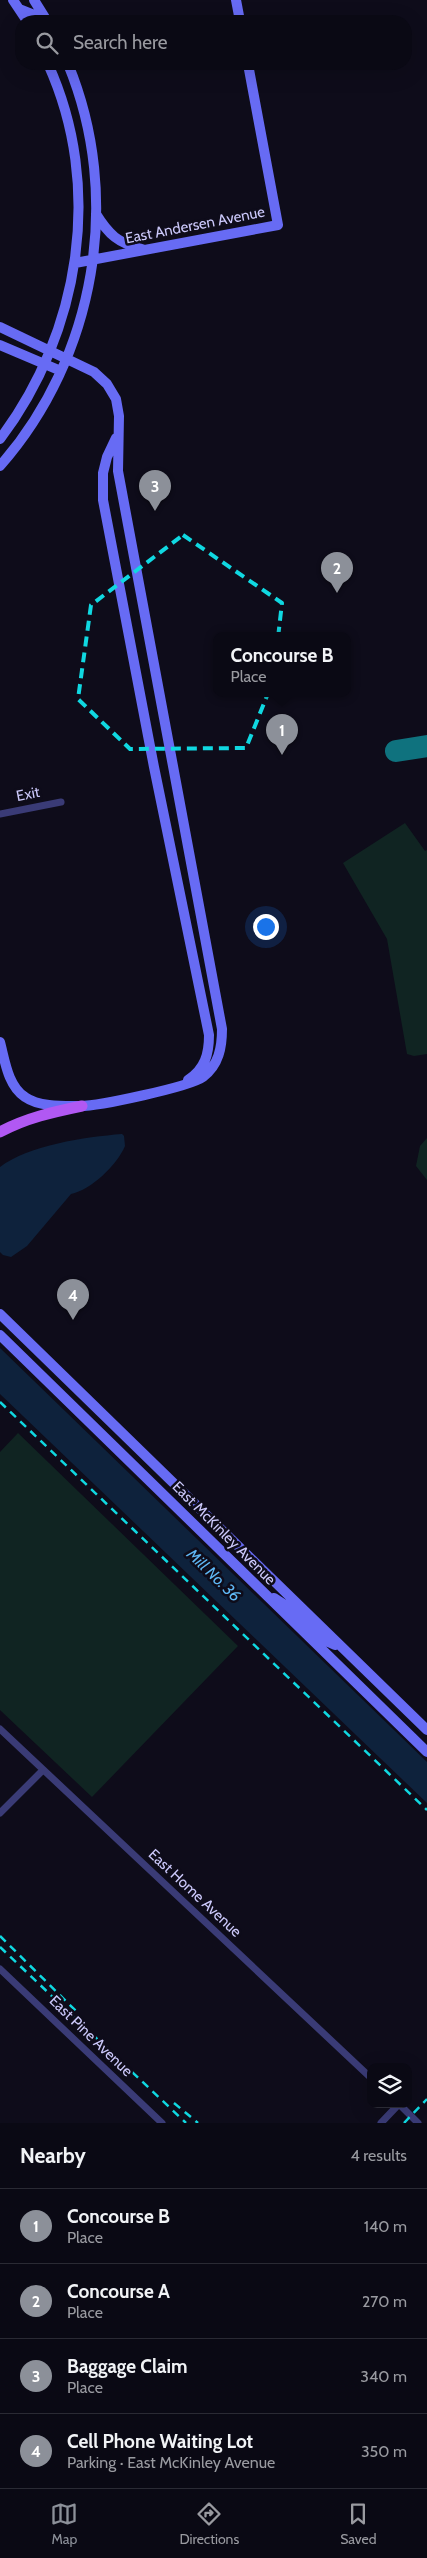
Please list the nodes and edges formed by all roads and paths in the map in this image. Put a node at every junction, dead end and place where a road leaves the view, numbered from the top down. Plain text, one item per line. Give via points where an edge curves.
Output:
1 (34, 0) edge
2 (236, 0) edge
3 (16, 4) edge
4 (23, 15) edge
5 (35, 15) edge
6 (43, 15) edge
7 (239, 15) edge
8 (50, 70) edge
9 (67, 70) edge
10 (70, 70) edge
11 (249, 70) edge
12 (75, 82) junction
13 (96, 214) junction
14 (145, 250) junction
15 (93, 260) junction
16 (75, 263) junction
17 (0, 327) edge
18 (0, 345) edge
19 (51, 350) junction
20 (66, 358) junction
21 (45, 364) junction
22 (61, 371) junction
23 (118, 434) junction
24 (0, 439) edge
25 (0, 466) edge
26 (60, 802) dead end
27 (181, 807) junction
28 (163, 810) junction
29 (0, 814) edge
30 (0, 1042) edge
31 (177, 1088) junction
32 (82, 1106) junction
33 (0, 1132) edge
34 (0, 1314) edge
35 (0, 1335) edge
36 (255, 1585) junction
37 (338, 1644) junction
38 (337, 1664) junction
39 (0, 1729) edge
40 (427, 1731) edge
41 (427, 1752) edge
42 (43, 1770) junction
43 (0, 1813) edge
44 (0, 1969) edge
45 (367, 2074) edge
46 (395, 2108) edge
47 (403, 2108) edge
48 (162, 2123) edge
49 (381, 2123) edge
50 (418, 2123) edge

1 - 6 main road
2 - 7 main road
3 - 4 main road
3 - 5 main road
8 - 16 main road via 66,114 75,161 79,216
9 - 12 main road
10 - 12 main road
11 - 14 main road, East Andersen Avenue via 278,225
12 - 13 main road via 92,154
13 - 14 main road via 107,232 118,241
13 - 15 main road
14 - 15 main road, East Andersen Avenue
15 - 16 main road, East Andersen Avenue
15 - 20 main road via 82,316
16 - 19 main road via 64,313
17 - 19 main road
18 - 21 main road
19 - 20 main road
19 - 21 main road
20 - 22 main road
20 - 23 main road via 94,372 107,384 116,399
21 - 22 main road
21 - 24 main road via 27,400
22 - 25 main road via 40,411
23 - 27 main road via 118,471
23 - 28 main road via 105,465 104,500
26 - 29 street, Exit
27 - 28 main road
27 - 31 main road via 222,1039 218,1059 211,1069 194,1082
28 - 31 main road via 209,1035 206,1060
30 - 32 main road via 9,1076 24,1097 44,1104
31 - 32 main road
32 - 33 main road via 18,1122
34 - 37 main road, East McKinley Avenue
35 - 36 main road, East McKinley Avenue
36 - 37 main road via 291,1609 326,1641
36 - 38 main road, East McKinley Avenue
37 - 40 main road, East McKinley Avenue
38 - 40 main road via 344,1661 351,1664 394,1707
38 - 41 main road, East McKinley Avenue
39 - 42 street, East Home Avenue
42 - 43 street
42 - 45 street, East Home Avenue
44 - 48 street, East Pine Avenue
46 - 49 street
47 - 50 street

